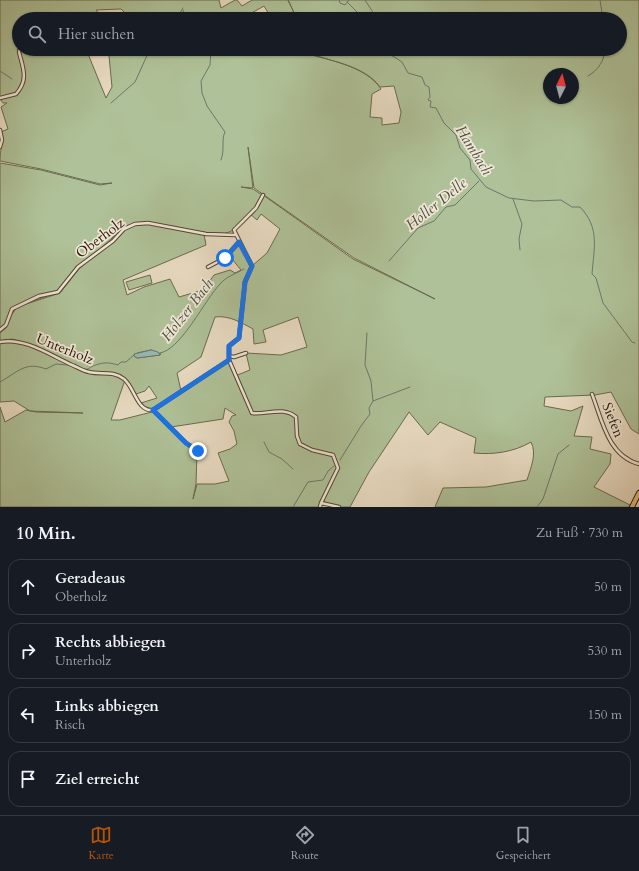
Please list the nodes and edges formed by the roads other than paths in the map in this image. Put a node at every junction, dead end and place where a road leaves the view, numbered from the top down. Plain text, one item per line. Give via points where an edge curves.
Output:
1 (21, 56) edge
2 (0, 98) edge
3 (0, 130) edge
4 (0, 147) edge
5 (263, 195) dead end
6 (235, 236) junction
7 (239, 242) junction
8 (208, 267) dead end
9 (0, 330) edge
10 (0, 342) edge
11 (246, 353) dead end
12 (229, 356) junction
13 (229, 360) junction
14 (592, 394) dead end
15 (153, 410) junction
16 (198, 451) dead end
17 (639, 464) edge
18 (639, 493) edge
19 (321, 503) junction
20 (320, 507) edge
21 (339, 507) edge
22 (632, 507) edge

1 - 2 street via 25,80 16,94
3 - 4 street
5 - 6 street via 258,206 234,230
6 - 7 street
6 - 9 street, Oberholz via 206,234 148,223 135,224 124,229 113,241 78,267 58,292 39,296 12,309 6,325
7 - 8 street via 225,258
7 - 12 street via 252,270 245,282 239,338 229,346
10 - 15 street, Unterholz via 19,341 89,372 104,372 121,377 131,387 142,408
11 - 12 street
12 - 13 street
13 - 15 street
13 - 19 street via 252,413 271,411 292,414 296,417 300,444 333,455 338,468
14 - 17 street, Siefen via 614,448 622,457
15 - 16 street, Unterholz via 186,443
18 - 22 main road
19 - 20 street
19 - 21 street

